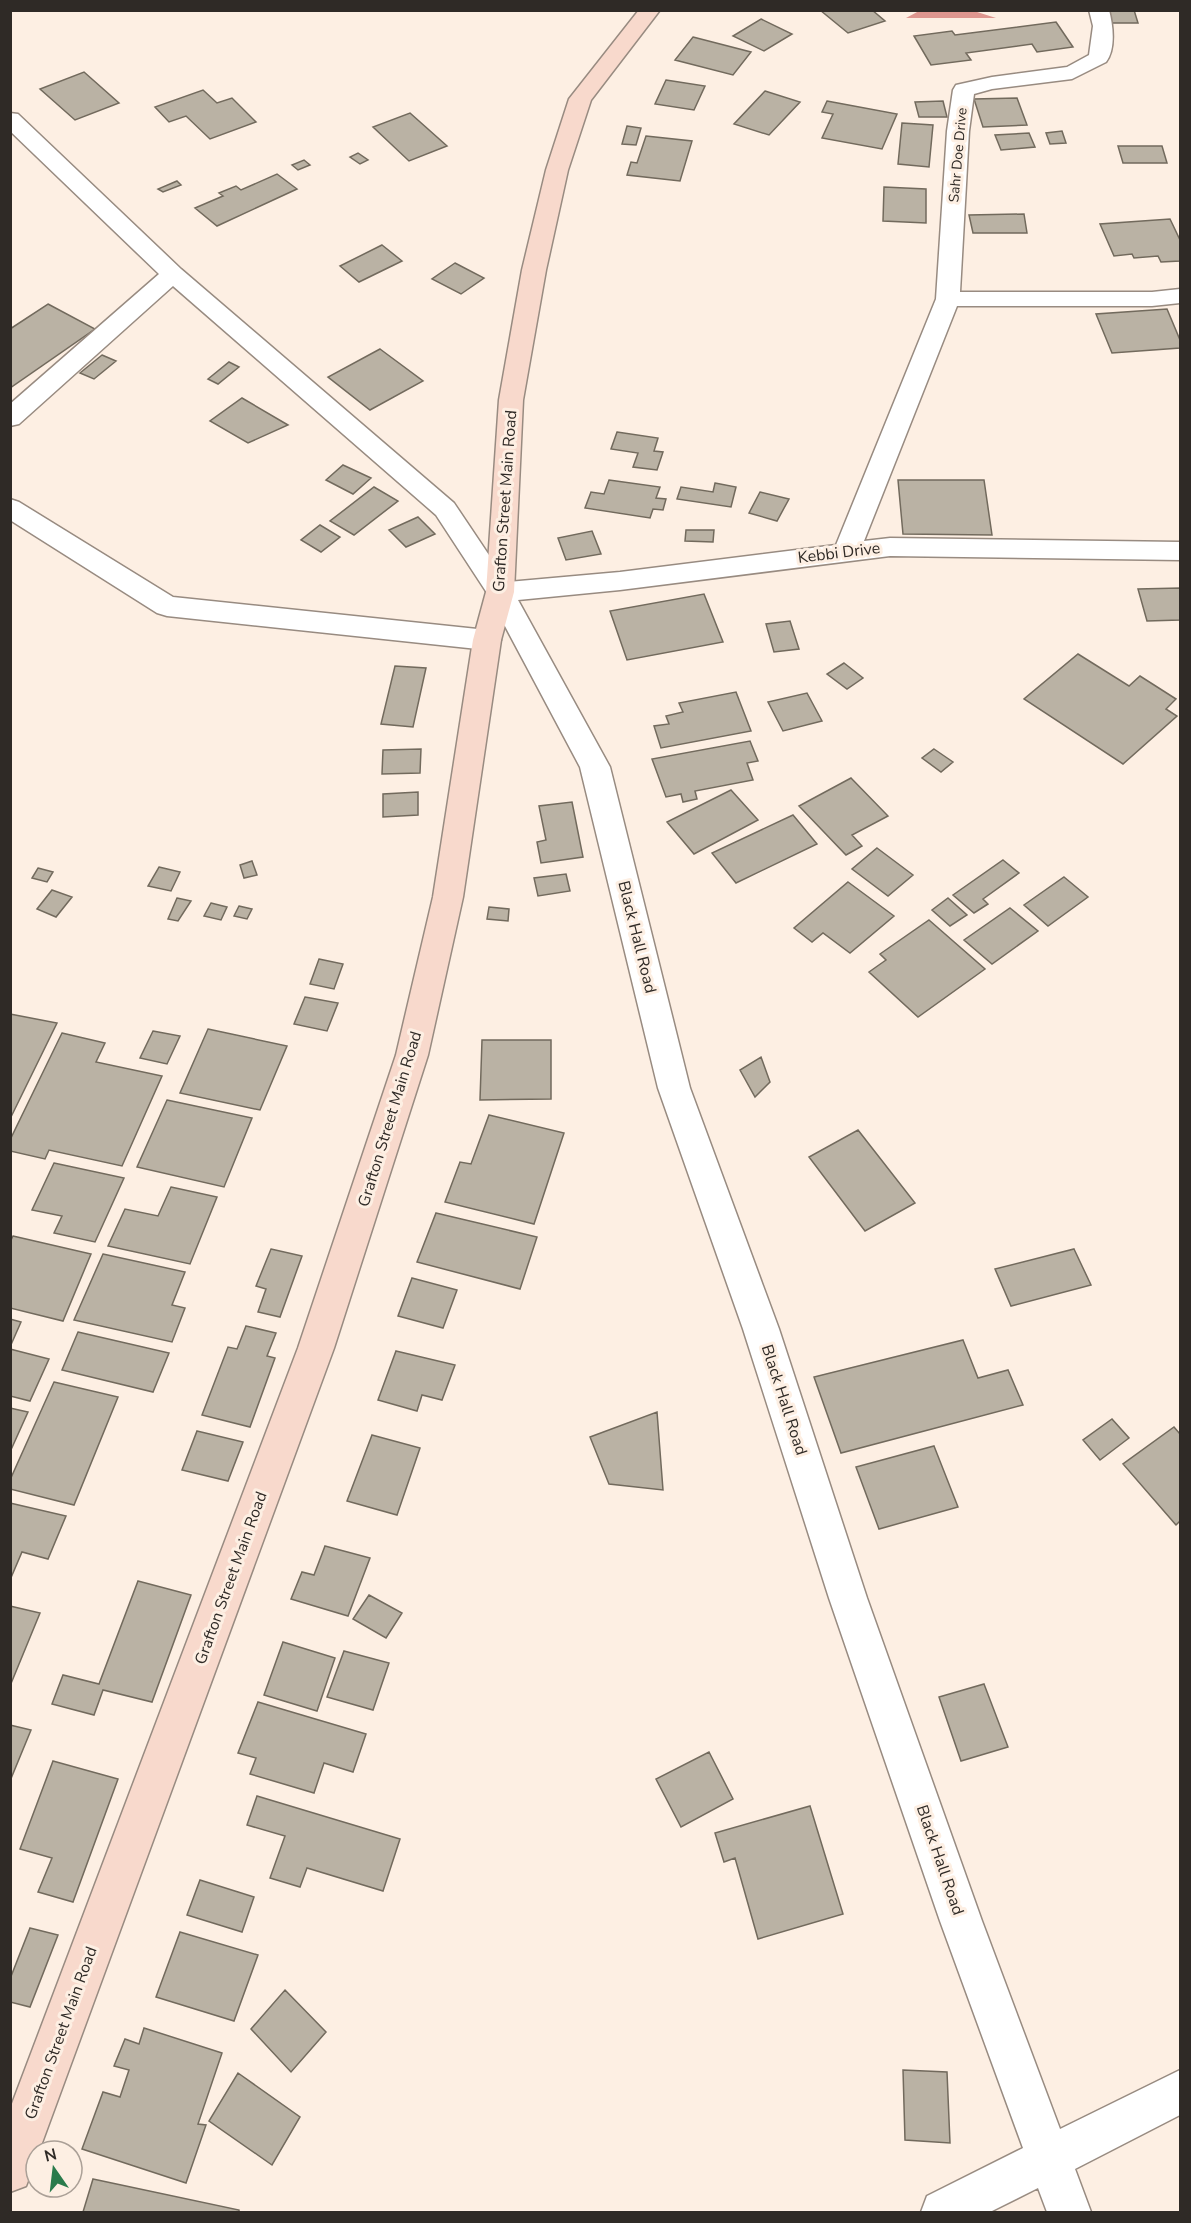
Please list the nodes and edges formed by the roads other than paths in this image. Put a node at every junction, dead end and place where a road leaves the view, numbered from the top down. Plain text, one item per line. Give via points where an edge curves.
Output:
1 (650, 10) edge
2 (1099, 10) edge
3 (10, 119) edge
4 (173, 274) junction
5 (1180, 296) edge
6 (948, 299) junction
7 (10, 418) edge
8 (10, 507) edge
9 (1180, 551) edge
10 (846, 552) junction
11 (500, 592) junction
12 (487, 640) junction
13 (1180, 2092) edge
14 (1048, 2161) junction
15 (10, 2170) edge
16 (943, 2212) edge
17 (1069, 2212) edge

1 - 11 street, Grafton Street Main Road via 580,99 557,170 511,400
2 - 6 street, Sahr Doe Drive via 1099,58 1072,73 992,82 964,90
3 - 4 street, Black Hall Road
4 - 7 street
4 - 11 street, Black Hall Road via 445,509
5 - 6 street
6 - 10 street, Sahr Doe Drive
8 - 12 street via 167,606
9 - 10 street, Kebbi Drive via 890,547
10 - 11 street, Kebbi Drive
11 - 12 street, Grafton Street Main Road
11 - 14 street, Black Hall Road via 595,767 674,1088 761,1329 856,1621
12 - 15 street, Grafton Street Main Road via 448,897 412,1055 316,1348
13 - 14 street
14 - 16 street
14 - 17 street, Black Hall Road

